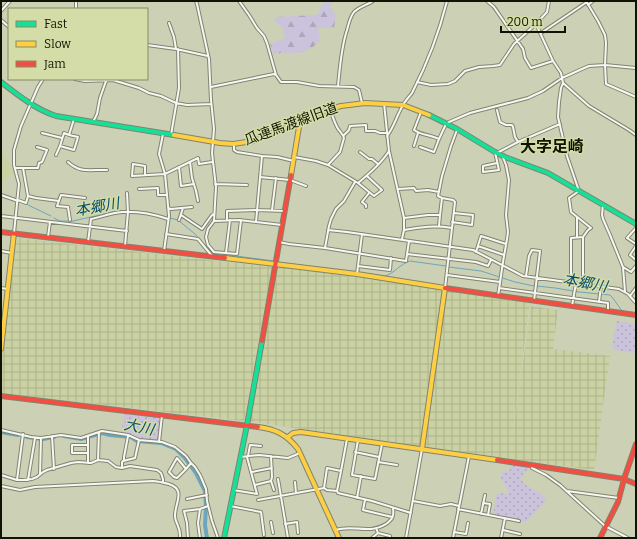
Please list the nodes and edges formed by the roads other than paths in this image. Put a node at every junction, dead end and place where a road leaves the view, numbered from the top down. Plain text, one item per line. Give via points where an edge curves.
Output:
1 (10, 1) edge
2 (196, 1) edge
3 (239, 1) edge
4 (373, 1) edge
5 (447, 1) edge
6 (487, 1) edge
7 (550, 1) edge
8 (593, 1) edge
9 (587, 3) edge
10 (1, 11) edge
11 (170, 23) dead end
12 (536, 24) junction
13 (541, 34) junction
14 (517, 41) junction
15 (148, 45) edge
16 (177, 49) junction
17 (208, 56) junction
18 (553, 61) junction
19 (605, 65) junction
20 (636, 68) edge
21 (276, 75) junction
22 (562, 78) junction
23 (42, 80) edge
24 (80, 80) edge
25 (106, 80) junction
26 (1, 82) edge
27 (417, 82) junction
28 (563, 83) junction
29 (211, 86) junction
30 (338, 86) junction
31 (636, 97) edge
32 (176, 103) junction
33 (362, 103) junction
34 (384, 103) junction
35 (31, 104) junction
36 (211, 104) junction
37 (403, 105) junction
38 (330, 109) junction
39 (497, 110) dead end
40 (421, 112) junction
41 (74, 119) junction
42 (300, 121) junction
43 (93, 122) junction
44 (446, 124) junction
45 (560, 124) junction
46 (457, 129) junction
47 (42, 132) dead end
48 (418, 133) junction
49 (163, 134) junction
50 (387, 134) junction
51 (69, 135) junction
52 (171, 135) junction
53 (636, 135) edge
54 (344, 136) junction
55 (62, 138) junction
56 (439, 139) junction
57 (212, 142) junction
58 (518, 142) junction
59 (234, 144) junction
60 (60, 146) junction
61 (414, 146) dead end
62 (37, 147) dead end
63 (420, 147) dead end
64 (389, 151) junction
65 (360, 152) dead end
66 (496, 152) junction
67 (56, 155) dead end
68 (502, 155) junction
69 (262, 156) junction
70 (294, 159) junction
71 (68, 162) dead end
72 (190, 162) junction
73 (212, 162) junction
74 (497, 163) junction
75 (378, 164) junction
76 (328, 165) junction
77 (15, 168) junction
78 (23, 168) junction
79 (179, 168) junction
80 (107, 170) dead end
81 (165, 174) junction
82 (145, 175) junction
83 (367, 176) junction
84 (260, 177) junction
85 (276, 178) junction
86 (290, 180) junction
87 (356, 182) junction
88 (194, 184) junction
89 (216, 184) junction
90 (247, 185) dead end
91 (306, 186) dead end
92 (139, 189) dead end
93 (398, 189) junction
94 (579, 191) junction
95 (369, 192) junction
96 (439, 192) junction
97 (127, 193) dead end
98 (1, 195) edge
99 (167, 195) junction
100 (28, 196) junction
101 (85, 198) dead end
102 (442, 198) junction
103 (18, 200) junction
104 (59, 201) junction
105 (198, 201) dead end
106 (603, 204) junction
107 (192, 207) dead end
108 (366, 207) dead end
109 (168, 208) junction
110 (183, 208) junction
111 (257, 210) junction
112 (128, 211) junction
113 (272, 211) junction
114 (284, 211) junction
115 (453, 213) junction
116 (214, 214) junction
117 (181, 215) junction
118 (440, 215) junction
119 (1, 216) edge
120 (577, 217) junction
121 (16, 218) junction
122 (404, 218) junction
123 (168, 219) junction
124 (70, 220) dead end
125 (179, 220) dead end
126 (214, 220) junction
127 (229, 220) junction
128 (241, 220) junction
129 (50, 222) junction
130 (256, 222) junction
131 (452, 222) junction
132 (636, 224) edge
133 (282, 225) junction
134 (90, 226) junction
135 (439, 226) junction
136 (452, 228) junction
137 (636, 228) edge
138 (127, 230) junction
139 (328, 230) junction
140 (404, 230) junction
141 (1, 232) edge
142 (14, 233) junction
143 (166, 234) junction
144 (362, 234) junction
145 (48, 237) junction
146 (583, 237) junction
147 (577, 238) junction
148 (402, 239) junction
149 (409, 241) junction
150 (88, 242) junction
151 (279, 242) junction
152 (506, 244) junction
153 (636, 245) edge
154 (125, 246) junction
155 (450, 246) junction
156 (478, 246) junction
157 (325, 248) junction
158 (1, 251) edge
159 (164, 251) junction
160 (212, 251) junction
161 (476, 252) junction
162 (12, 253) junction
163 (226, 253) junction
164 (360, 253) junction
165 (407, 254) junction
166 (211, 255) junction
167 (504, 255) junction
168 (391, 258) junction
169 (449, 259) junction
170 (491, 259) junction
171 (636, 260) edge
172 (275, 264) junction
173 (358, 266) junction
174 (502, 266) junction
175 (636, 266) edge
176 (623, 267) junction
177 (357, 273) junction
178 (447, 275) junction
179 (526, 276) junction
180 (536, 278) junction
181 (500, 281) junction
182 (571, 282) junction
183 (576, 283) junction
184 (583, 284) junction
185 (601, 286) junction
186 (1, 288) edge
187 (445, 288) junction
188 (499, 288) junction
189 (636, 288) edge
190 (8, 289) junction
191 (625, 292) junction
192 (535, 293) junction
193 (498, 296) junction
194 (630, 296) junction
195 (574, 298) junction
196 (534, 301) junction
197 (599, 302) junction
198 (636, 303) edge
199 (572, 306) junction
200 (608, 311) junction
201 (636, 315) edge
202 (2, 324) edge
203 (1, 349) edge
204 (1, 396) edge
205 (162, 415) junction
206 (246, 425) junction
207 (1, 430) edge
208 (99, 433) junction
209 (23, 436) junction
210 (128, 436) junction
211 (52, 437) junction
212 (88, 437) junction
213 (288, 437) junction
214 (35, 438) junction
215 (41, 439) junction
216 (347, 439) junction
217 (358, 440) junction
218 (139, 441) junction
219 (159, 442) junction
220 (382, 444) junction
221 (636, 444) edge
222 (88, 445) junction
223 (261, 446) dead end
224 (422, 449) junction
225 (356, 452) junction
226 (88, 453) junction
227 (300, 453) junction
228 (271, 456) junction
229 (468, 456) junction
230 (240, 457) junction
231 (248, 457) junction
232 (379, 457) junction
233 (98, 460) junction
234 (124, 460) junction
235 (88, 462) junction
236 (378, 462) junction
237 (190, 464) junction
238 (397, 465) dead end
239 (531, 465) junction
240 (122, 468) junction
241 (272, 468) junction
242 (54, 469) junction
243 (186, 469) junction
244 (341, 471) junction
245 (252, 472) junction
246 (40, 474) junction
247 (1, 475) edge
248 (361, 476) junction
249 (278, 479) dead end
250 (624, 479) junction
251 (16, 480) junction
252 (28, 480) junction
253 (272, 481) junction
254 (163, 482) junction
255 (295, 482) dead end
256 (636, 484) edge
257 (255, 485) junction
258 (1, 486) edge
259 (324, 488) junction
260 (317, 489) junction
261 (233, 490) junction
262 (274, 490) dead end
263 (337, 491) junction
264 (567, 491) junction
265 (296, 493) junction
266 (207, 495) junction
267 (485, 495) dead end
268 (281, 496) junction
269 (357, 498) junction
270 (619, 498) junction
271 (187, 499) dead end
272 (258, 500) dead end
273 (365, 500) junction
274 (413, 501) junction
275 (483, 503) junction
276 (207, 506) junction
277 (230, 506) junction
278 (393, 508) junction
279 (459, 508) junction
280 (200, 509) junction
281 (411, 513) junction
282 (481, 514) junction
283 (488, 515) junction
284 (393, 517) junction
285 (505, 518) junction
286 (519, 521) dead end
287 (271, 522) dead end
288 (468, 523) dead end
289 (286, 524) junction
290 (605, 526) junction
291 (376, 528) junction
292 (336, 530) junction
293 (503, 530) junction
294 (454, 532) junction
295 (273, 533) dead end
296 (298, 533) dead end
297 (378, 533) junction
298 (520, 534) dead end
299 (264, 535) dead end
300 (180, 538) edge
301 (188, 538) edge
302 (200, 538) edge
303 (218, 538) edge
304 (224, 538) edge
305 (288, 538) edge
306 (339, 538) edge
307 (372, 538) edge
308 (390, 538) edge
309 (406, 538) edge
310 (453, 538) edge
311 (501, 538) edge
312 (600, 538) edge
313 (628, 538) edge

1 - 10 street
2 - 17 street
3 - 21 street via 264,36
4 - 30 street via 353,13 350,19 340,61
5 - 27 street via 432,49
6 - 14 street
7 - 12 street via 547,12
8 - 9 street
9 - 13 street
9 - 19 street via 604,35
11 - 16 street
12 - 13 street
12 - 14 street
13 - 18 street
14 - 18 street via 531,68
14 - 27 street via 500,65 465,71 448,84 431,85
15 - 16 street
16 - 17 street
16 - 32 street via 179,88
17 - 29 street
18 - 22 street
19 - 20 street
19 - 22 street via 589,66
19 - 31 street via 606,84
21 - 29 street
21 - 30 street via 281,82
22 - 28 street
22 - 44 street via 528,98 470,113
23 - 35 street
24 - 25 street
25 - 32 street via 139,88
25 - 43 street
26 - 35 street, 瓜連馬渡線旧道
27 - 37 street
28 - 45 street via 560,88 558,112
28 - 53 street via 589,106
29 - 36 street
30 - 33 street via 358,89
32 - 36 street
32 - 52 street
33 - 34 street, 瓜連馬渡線旧道
33 - 38 street, 瓜連馬渡線旧道
34 - 37 street, 瓜連馬渡線旧道
34 - 50 street
35 - 41 street, 瓜連馬渡線旧道 via 48,114
35 - 77 street via 16,141
36 - 57 street via 214,129
37 - 40 street, 瓜連馬渡線旧道
37 - 50 street
38 - 42 street, 瓜連馬渡線旧道
38 - 54 street via 338,129
39 - 58 street via 500,122 512,125 514,137
40 - 44 street, 瓜連馬渡線旧道
40 - 48 street via 414,130
41 - 43 street, 瓜連馬渡線旧道
41 - 51 street
42 - 59 street, 瓜連馬渡線旧道 via 260,138
42 - 70 street
43 - 49 street, 瓜連馬渡線旧道
44 - 46 street, 瓜連馬渡線旧道
44 - 56 street
45 - 58 street
45 - 94 street via 566,156
46 - 66 street, 瓜連馬渡線旧道
46 - 96 street
47 - 55 street
48 - 56 street
48 - 61 street
49 - 52 street, 瓜連馬渡線旧道
49 - 81 street via 160,154
50 - 54 street via 366,131 366,125 350,126
50 - 64 street
51 - 55 street via 64,134
51 - 60 street via 78,137 74,150
52 - 57 street, 瓜連馬渡線旧道
54 - 76 street via 340,152
55 - 60 street
56 - 63 street via 434,152
57 - 59 street, 瓜連馬渡線旧道
57 - 73 street
58 - 66 street
59 - 69 street via 236,152
60 - 67 street
62 - 78 street via 47,150 38,168
64 - 75 street
64 - 93 street
65 - 75 street
66 - 68 street, 瓜連馬渡線旧道
66 - 74 street
68 - 94 street, 瓜連馬渡線旧道 via 548,174
68 - 152 street via 509,180
69 - 70 street
69 - 84 street
70 - 76 street
70 - 86 street
71 - 80 street via 76,168 90,171
72 - 73 street via 198,158 199,164
72 - 79 street
72 - 88 street
73 - 89 street
74 - 74 street via 499,170 483,172 482,166
75 - 83 street
76 - 87 street
77 - 78 street
77 - 103 street via 19,184
78 - 100 street
79 - 81 street
79 - 88 street via 182,186
81 - 82 street
81 - 99 street
82 - 82 street via 132,176 133,164 145,166
83 - 87 street
83 - 95 street via 382,190 374,196
84 - 85 street
84 - 111 street
85 - 86 street
85 - 113 street
86 - 91 street
86 - 114 street
87 - 95 street
87 - 139 street via 330,219
88 - 105 street
89 - 90 street
89 - 116 street
92 - 99 street via 158,188 158,195
93 - 96 street via 414,188 416,191
93 - 122 street
94 - 106 street, 瓜連馬渡線旧道
94 - 120 street via 569,198 571,212
95 - 108 street via 362,202
96 - 102 street via 438,197
97 - 112 street
98 - 103 street
99 - 109 street
100 - 103 street via 26,203
100 - 104 street
101 - 104 street via 61,195
102 - 115 street via 455,202
102 - 118 street
103 - 121 street
104 - 124 street via 57,206 68,207
106 - 132 street, 瓜連馬渡線旧道
106 - 176 street via 603,219
107 - 110 street
109 - 110 street
109 - 123 street
110 - 117 street
111 - 113 street
111 - 127 street via 227,211
111 - 130 street
112 - 123 street
112 - 134 street via 91,219
112 - 138 street
113 - 114 street
114 - 133 street
115 - 131 street
115 - 131 street via 473,215 472,225
116 - 117 street via 202,229
116 - 126 street
117 - 125 street
118 - 122 street
118 - 135 street
119 - 121 street
120 - 146 street via 591,228
120 - 147 street
121 - 129 street
121 - 142 street
122 - 140 street
123 - 143 street
126 - 127 street
126 - 160 street via 206,237
127 - 128 street
127 - 163 street
128 - 130 street
128 - 163 street via 237,254
129 - 134 street
129 - 145 street
130 - 133 street
131 - 136 street
133 - 151 street
134 - 138 street
134 - 150 street
135 - 136 street
135 - 140 street
136 - 155 street
137 - 153 street via 627,238
138 - 154 street
139 - 144 street
139 - 157 street
140 - 148 street
141 - 142 street
142 - 145 street
142 - 162 street
143 - 159 street
143 - 166 street via 198,239
144 - 148 street
144 - 164 street
145 - 150 street
146 - 147 street
146 - 184 street
147 - 182 street via 571,238
148 - 149 street
149 - 155 street
149 - 165 street
150 - 154 street
151 - 157 street
151 - 172 street
152 - 156 street via 481,236
152 - 167 street
153 - 171 street via 630,255
154 - 159 street
155 - 161 street
155 - 169 street
156 - 161 street
156 - 167 street
157 - 164 street
158 - 162 street
159 - 166 street
160 - 163 street
160 - 166 street
161 - 170 street
162 - 190 street
164 - 168 street
164 - 173 street
165 - 168 street via 406,261
165 - 169 street
166 - 172 street
167 - 174 street
168 - 173 street via 390,270
169 - 170 street via 488,266
169 - 178 street
170 - 174 street
172 - 177 street
172 - 206 street
173 - 177 street
174 - 179 street
174 - 181 street
175 - 176 street via 631,272
176 - 191 street
177 - 187 street
178 - 181 street
178 - 187 street
179 - 180 street
179 - 180 street via 532,250 540,251
180 - 182 street
180 - 192 street
181 - 188 street
182 - 183 street
183 - 184 street
183 - 195 street
184 - 185 street
185 - 191 street
185 - 197 street
186 - 190 street
187 - 193 street
187 - 224 street
188 - 192 street
188 - 193 street
189 - 194 street
190 - 202 street
191 - 194 street
192 - 195 street
192 - 196 street
193 - 196 street
194 - 198 street
195 - 197 street
195 - 199 street
196 - 199 street
197 - 200 street via 608,303
199 - 200 street
200 - 201 street
202 - 203 street
204 - 205 street
205 - 206 street
205 - 219 street
206 - 213 street via 274,429
206 - 230 street
207 - 209 street
208 - 210 street via 102,431
208 - 212 street
208 - 233 street
209 - 214 street
209 - 251 street
210 - 218 street
210 - 234 street
211 - 212 street
211 - 215 street
211 - 242 street
212 - 222 street
213 - 216 street via 297,432
213 - 227 street
214 - 215 street
214 - 252 street
215 - 246 street
216 - 217 street
216 - 244 street
217 - 220 street
217 - 225 street
218 - 219 street
218 - 234 street via 135,458
219 - 237 street via 178,448
220 - 224 street
220 - 232 street
221 - 250 street
222 - 226 street
222 - 226 street via 72,445 72,453
223 - 231 street via 250,445
224 - 229 street
224 - 274 street
225 - 232 street
225 - 248 street via 352,475
226 - 235 street
227 - 228 street via 288,458
227 - 260 street
228 - 231 street
228 - 241 street
229 - 239 street
229 - 279 street
230 - 231 street
230 - 261 street
231 - 245 street
232 - 236 street
233 - 235 street
233 - 240 street via 108,461
234 - 240 street
235 - 242 street via 71,463
236 - 238 street
236 - 248 street via 375,479
237 - 243 street
237 - 266 street via 198,471
239 - 250 street
239 - 264 street
240 - 254 street via 130,466 157,470 161,473
241 - 245 street
241 - 253 street
242 - 246 street
243 - 243 street via 177,478 169,472 177,458
244 - 259 street via 327,468
244 - 263 street
245 - 257 street
246 - 252 street
247 - 251 street
248 - 269 street
249 - 268 street
250 - 256 street
250 - 270 street
251 - 252 street
253 - 257 street
253 - 262 street
254 - 258 street via 35,487 20,490
254 - 300 street via 178,490 175,516
255 - 265 street
257 - 261 street via 256,494
259 - 260 street
259 - 263 street
260 - 265 street
260 - 292 street
261 - 277 street
263 - 269 street
264 - 270 street
264 - 290 street
265 - 268 street
266 - 271 street
266 - 276 street
267 - 275 street
268 - 272 street
268 - 289 street
269 - 273 street
270 - 290 street
273 - 278 street
273 - 284 street via 363,510
274 - 279 street via 440,506 451,504
274 - 281 street
275 - 282 street
275 - 283 street via 490,504
276 - 280 street
276 - 303 street
277 - 299 street via 261,512
277 - 304 street
278 - 281 street
278 - 284 street
279 - 282 street
279 - 294 street
280 - 301 street via 184,511
280 - 302 street
281 - 309 street
282 - 283 street
283 - 285 street
284 - 291 street
285 - 286 street
285 - 293 street
287 - 295 street
288 - 294 street via 466,534
289 - 296 street via 297,522
289 - 305 street
290 - 312 street
290 - 313 street
291 - 292 street
291 - 297 street
292 - 306 street
293 - 298 street
293 - 311 street
294 - 310 street
297 - 307 street
297 - 308 street

